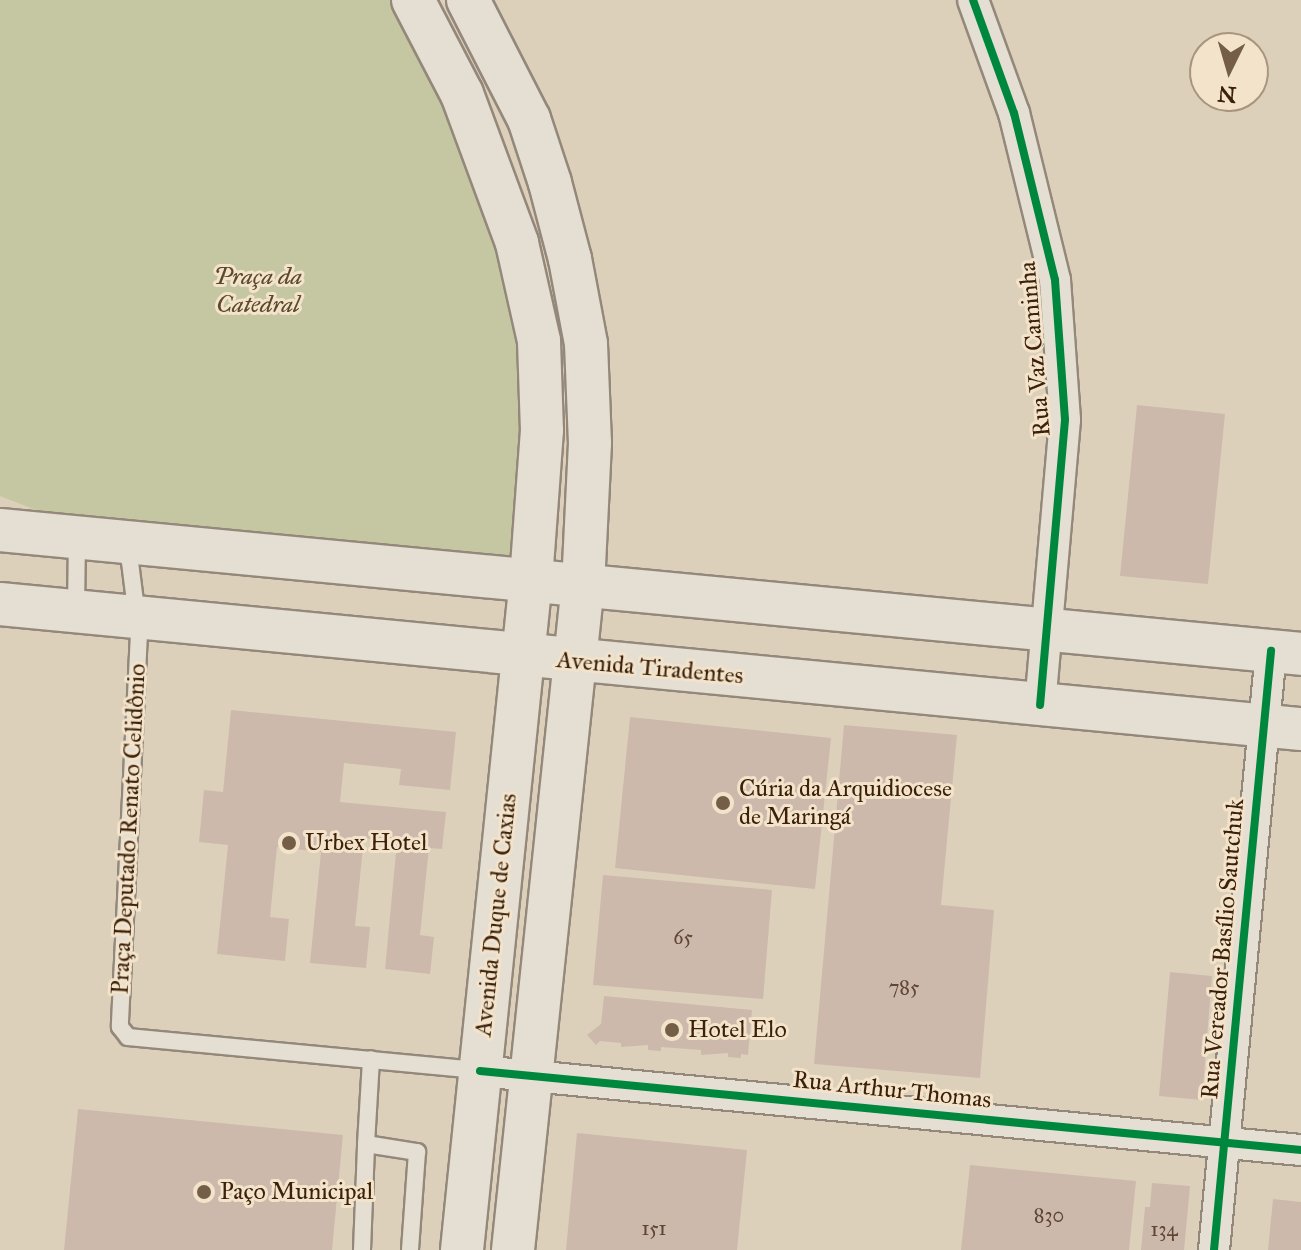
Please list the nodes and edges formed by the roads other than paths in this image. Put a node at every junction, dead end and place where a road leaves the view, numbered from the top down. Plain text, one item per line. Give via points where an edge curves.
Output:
1 (413, 0) edge
2 (973, 0) edge
3 (478, 3) edge
4 (462, 94) junction
5 (517, 243) junction
6 (586, 344) junction
7 (0, 530) edge
8 (77, 539) junction
9 (121, 543) junction
10 (531, 579) junction
11 (583, 584) junction
12 (0, 604) edge
13 (76, 612) junction
14 (138, 617) junction
15 (1048, 630) junction
16 (1286, 652) edge
17 (523, 656) junction
18 (574, 661) junction
19 (1040, 705) junction
20 (1282, 727) edge
21 (554, 838) junction
22 (496, 916) junction
23 (128, 1037) joint
24 (371, 1059) junction
25 (480, 1071) junction
26 (529, 1075) junction
27 (1225, 1142) junction
28 (366, 1144) junction
29 (1301, 1150) edge
30 (362, 1250) edge
31 (410, 1250) edge
32 (462, 1250) edge
33 (513, 1250) edge
34 (1214, 1250) edge

1 - 4 main road
2 - 15 street, Rua Vaz Caminha via 1014,113 1055,280 1065,420
3 - 4 main road
3 - 6 main road, Avenida Duque de Caxias via 529,119 570,259
4 - 5 main road
5 - 6 main road
5 - 10 main road, Avenida Duque de Caxias via 539,341 542,430
6 - 11 main road, Avenida Duque de Caxias via 590,443
7 - 8 main road
8 - 9 main road
8 - 13 lane
9 - 10 main road
9 - 14 lane, Praça Deputado Renato Celidônio via 130,562
10 - 11 main road
10 - 17 main road, Avenida Duque de Caxias
11 - 15 main road
11 - 18 main road, Avenida Duque de Caxias
12 - 13 main road, Avenida Tiradentes
13 - 14 main road, Avenida Tiradentes
14 - 17 main road, Avenida Tiradentes
14 - 23 lane, Praça Deputado Renato Celidônio via 120,997 120,1027
15 - 16 main road
15 - 19 street, Rua Vaz Caminha
16 - 20 street, Rua Vereador Basílio Sautchuk
17 - 18 main road, Avenida Tiradentes
17 - 22 main road, Avenida Duque de Caxias
18 - 19 main road, Avenida Tiradentes
18 - 21 main road, Avenida Duque de Caxias
19 - 20 main road, Avenida Tiradentes
20 - 27 street, Rua Vereador Basílio Sautchuk
21 - 22 main road
21 - 26 main road, Avenida Duque de Caxias
22 - 25 main road, Avenida Duque de Caxias
23 - 24 lane, Rua Arthur Thomas
24 - 25 lane, Rua Arthur Thomas
24 - 28 lane
25 - 26 street, Rua Arthur Thomas
25 - 32 main road, Avenida Duque de Caxias
26 - 27 street, Rua Arthur Thomas
26 - 33 main road, Avenida Duque de Caxias
27 - 29 street, Rua Arthur Thomas
27 - 34 street, Rua Vereador Basílio Sautchuk
28 - 30 lane
28 - 31 lane via 417,1152

